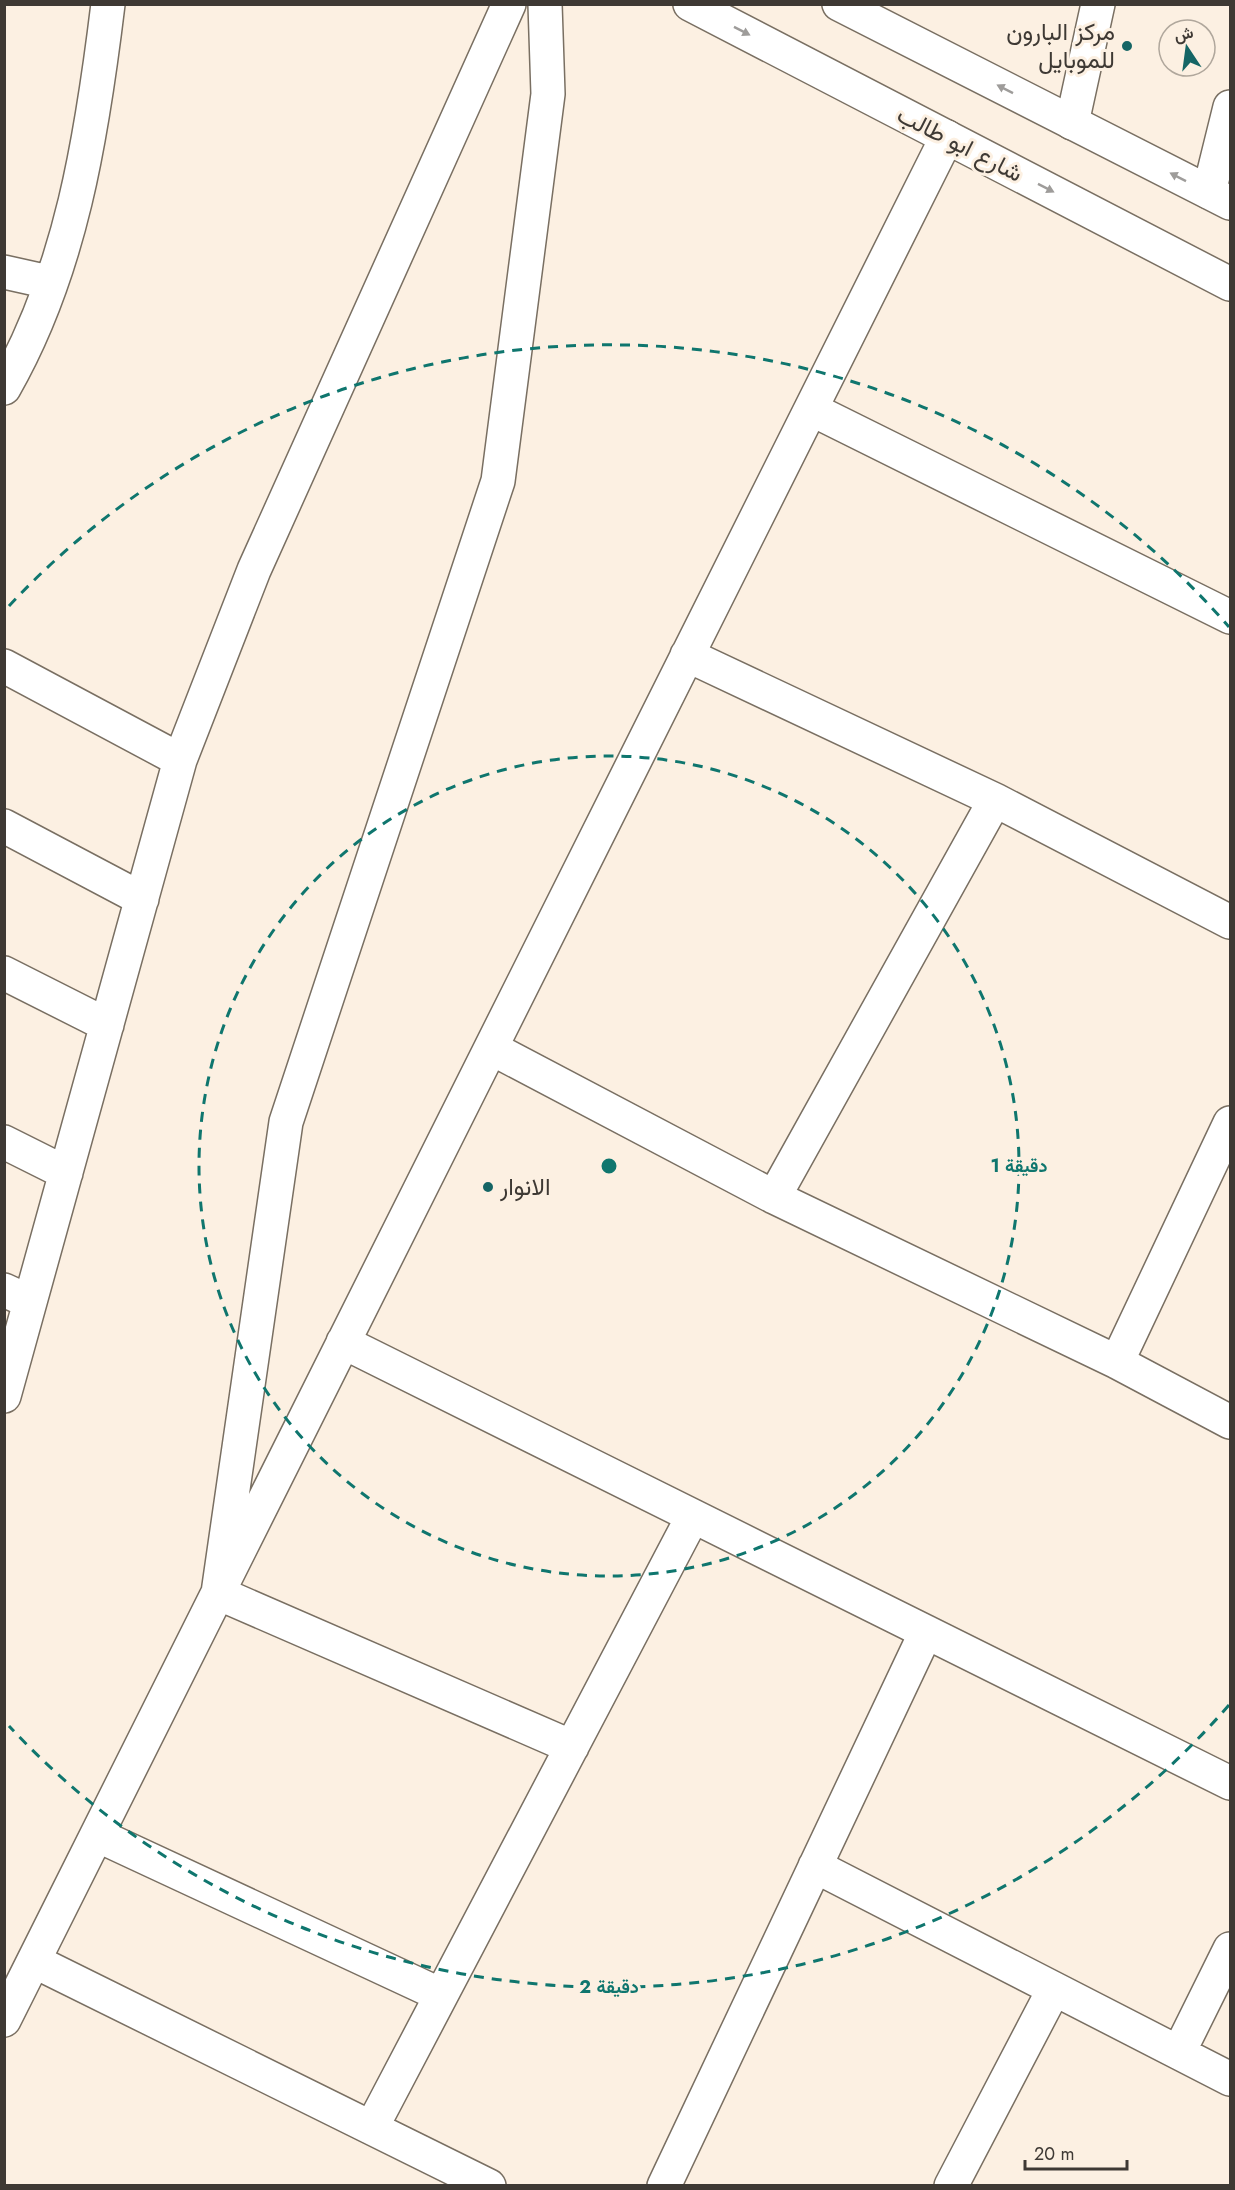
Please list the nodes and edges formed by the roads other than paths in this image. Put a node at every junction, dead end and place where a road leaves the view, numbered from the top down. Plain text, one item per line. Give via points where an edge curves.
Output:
1 (108, 4) edge
2 (509, 4) edge
3 (545, 4) edge
4 (690, 4) edge
5 (839, 4) edge
6 (1098, 4) edge
7 (1230, 106) edge
8 (1072, 123) junction
9 (947, 137) junction
10 (1220, 198) edge
11 (4, 272) edge
12 (49, 282) junction
13 (1230, 284) edge
14 (4, 388) edge
15 (811, 409) junction
16 (1230, 617) edge
17 (687, 655) junction
18 (4, 666) edge
19 (180, 760) junction
20 (995, 800) junction
21 (4, 826) edge
22 (142, 899) junction
23 (1230, 922) edge
24 (4, 973) edge
25 (107, 1025) junction
26 (491, 1048) junction
27 (1228, 1132) edge
28 (4, 1142) edge
29 (66, 1173) junction
30 (774, 1197) junction
31 (17, 1296) edge
32 (344, 1342) junction
33 (1117, 1362) junction
34 (4, 1396) edge
35 (1230, 1422) edge
36 (693, 1516) junction
37 (219, 1593) junction
38 (926, 1632) junction
39 (572, 1747) junction
40 (1230, 1783) edge
41 (97, 1834) junction
42 (815, 1866) junction
43 (1230, 1949) edge
44 (34, 1961) junction
45 (1054, 1989) junction
46 (441, 1995) junction
47 (4, 2020) edge
48 (1179, 2052) junction
49 (1230, 2079) edge
50 (372, 2127) junction
51 (489, 2186) edge
52 (664, 2186) edge
53 (951, 2186) edge

1 - 12 street via 95,109 74,211
2 - 19 street via 254,570
3 - 37 street via 548,94 498,481 286,1122
4 -> 9 street, شارع ابو طالب
8 -> 5 street
6 - 8 street
7 - 10 street
10 -> 8 street
9 -> 13 street, شارع ابو طالب
9 - 15 street
11 - 12 street
12 - 14 street via 25,352
15 - 16 street
15 - 17 street
17 - 20 street
17 - 26 street
18 - 19 street
19 - 22 street
20 - 23 street
20 - 30 street
21 - 22 street
22 - 25 street
24 - 25 street
25 - 29 street
26 - 30 street
26 - 32 street
27 - 33 street
28 - 29 street
29 - 31 street
30 - 33 street
31 - 34 street
32 - 36 street
32 - 37 street
33 - 35 street
36 - 38 street
36 - 39 street
37 - 39 street
37 - 41 street
38 - 40 street
38 - 42 street
39 - 46 street
41 - 44 street
41 - 46 street
42 - 45 street
42 - 52 street
43 - 48 street
44 - 47 street
44 - 50 street
45 - 48 street
45 - 53 street
46 - 50 street
48 - 49 street
50 - 51 street

